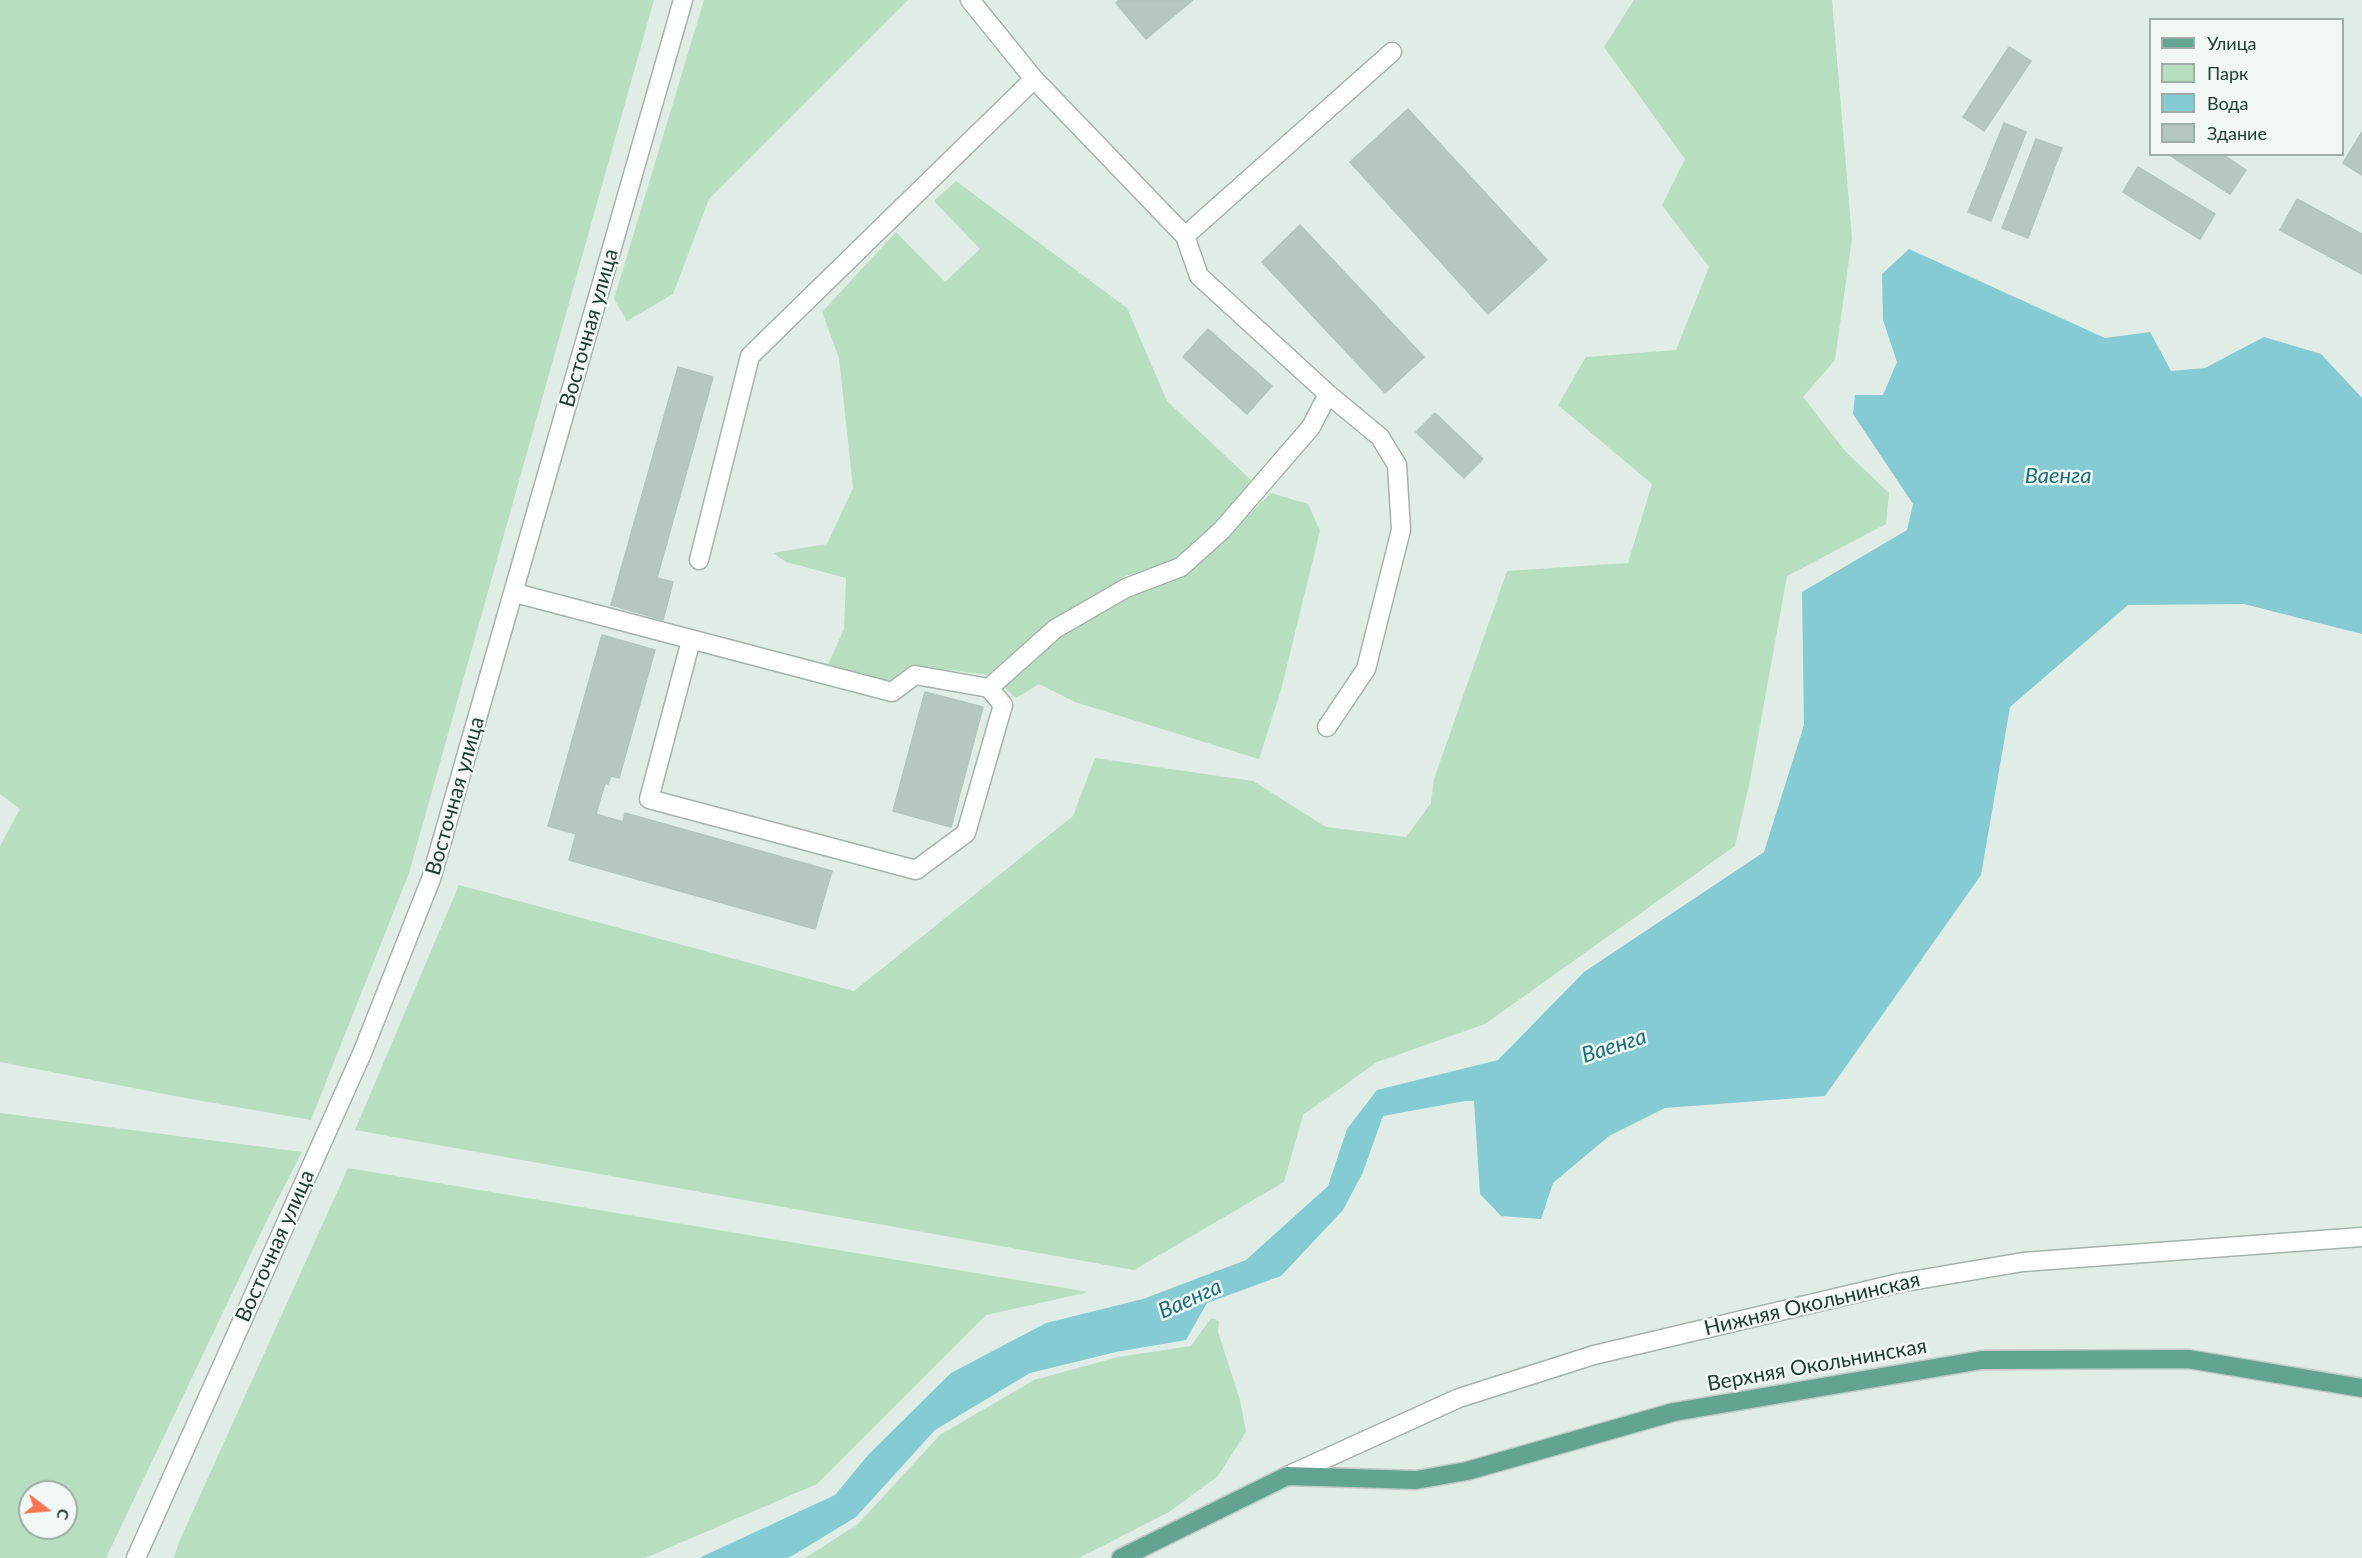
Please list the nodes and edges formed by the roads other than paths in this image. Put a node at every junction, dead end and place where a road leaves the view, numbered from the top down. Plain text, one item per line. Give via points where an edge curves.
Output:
1 (683, 0) edge
2 (970, 0) edge
3 (1392, 52) dead end
4 (1034, 79) junction
5 (1185, 236) junction
6 (1328, 394) junction
7 (699, 560) dead end
8 (515, 593) junction
9 (691, 640) junction
10 (989, 688) junction
11 (1327, 727) dead end
12 (2362, 1237) edge
13 (2362, 1388) edge
14 (1287, 1476) junction
15 (136, 1558) edge
16 (1121, 1558) edge

1 - 8 street, Восточная улица
2 - 4 street
3 - 5 street
4 - 5 street
4 - 7 street via 750,356
5 - 6 street via 1198,276
6 - 10 street via 1311,428 1222,530 1181,567 1126,588 1055,629
6 - 11 street via 1380,437 1397,465 1401,530 1366,669
8 - 9 street
8 - 15 street, Восточная улица via 431,879 363,1051
9 - 10 street via 892,692 915,675
9 - 10 street via 648,799 916,870 966,833 1004,705
12 - 14 street, Нижняя Окольнинская via 2023,1262 1899,1283 1594,1355 1459,1398
13 - 14 main road, Верхняя Окольнинская via 2188,1359 1982,1360 1674,1412 1467,1471 1416,1480
14 - 16 main road

